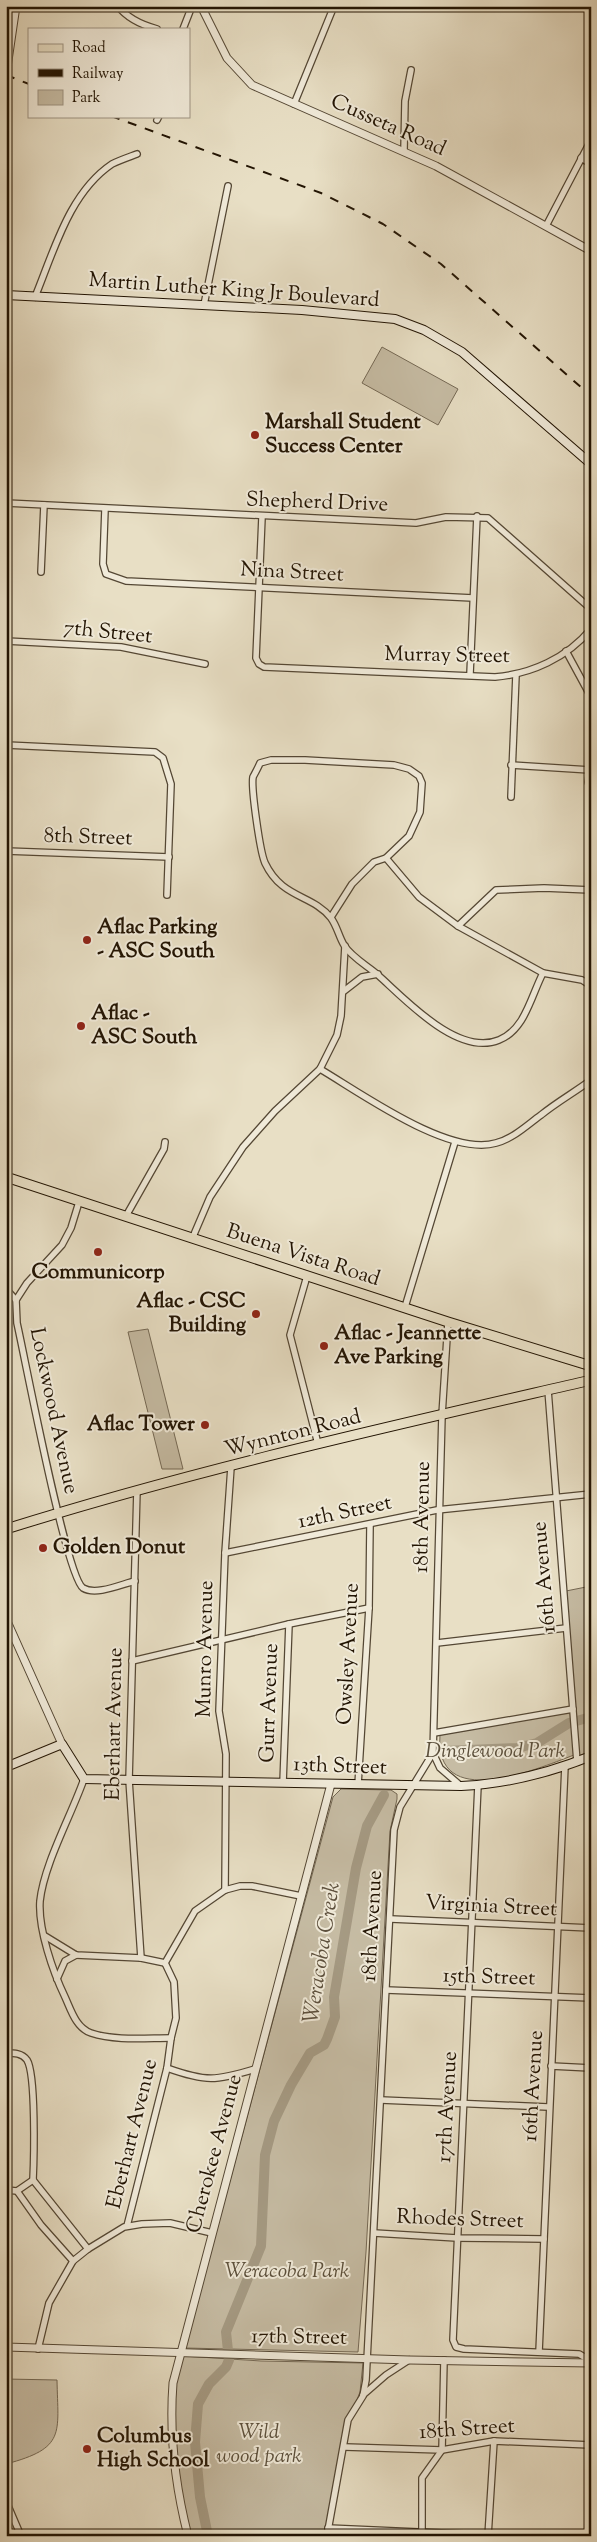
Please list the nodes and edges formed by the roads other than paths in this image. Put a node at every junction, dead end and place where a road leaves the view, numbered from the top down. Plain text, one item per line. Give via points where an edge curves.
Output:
1 (16, 6) edge
2 (118, 6) edge
3 (192, 6) edge
4 (201, 6) edge
5 (334, 6) edge
6 (153, 28) edge
7 (183, 28) edge
8 (411, 70) dead end
9 (6, 74) edge
10 (294, 104) junction
11 (591, 140) edge
12 (404, 150) junction
13 (137, 154) dead end
14 (581, 158) junction
15 (591, 164) edge
16 (228, 186) dead end
17 (546, 226) junction
18 (591, 251) edge
19 (6, 295) edge
20 (35, 296) junction
21 (204, 305) junction
22 (591, 464) edge
23 (6, 503) edge
24 (44, 505) junction
25 (105, 509) junction
26 (477, 516) junction
27 (262, 517) junction
28 (41, 572) dead end
29 (260, 588) junction
30 (473, 598) junction
31 (591, 609) edge
32 (591, 629) edge
33 (6, 641) edge
34 (566, 651) junction
35 (205, 664) dead end
36 (470, 674) junction
37 (516, 675) junction
38 (591, 697) edge
39 (6, 745) edge
40 (511, 764) junction
41 (590, 767) edge
42 (590, 789) edge
43 (511, 797) dead end
44 (6, 851) edge
45 (169, 857) junction
46 (386, 858) junction
47 (591, 890) edge
48 (168, 895) dead end
49 (331, 917) junction
50 (458, 926) junction
51 (345, 946) junction
52 (543, 973) junction
53 (378, 974) junction
54 (591, 986) edge
55 (344, 991) junction
56 (320, 1069) junction
57 (591, 1080) edge
58 (165, 1142) dead end
59 (455, 1142) junction
60 (6, 1177) edge
61 (79, 1202) junction
62 (126, 1216) junction
63 (192, 1239) junction
64 (307, 1276) junction
65 (6, 1289) edge
66 (16, 1300) junction
67 (405, 1307) junction
68 (448, 1322) junction
69 (591, 1366) edge
70 (591, 1380) edge
71 (548, 1390) junction
72 (442, 1416) junction
73 (318, 1444) junction
74 (231, 1467) junction
75 (137, 1490) junction
76 (591, 1494) edge
77 (555, 1498) junction
78 (439, 1510) junction
79 (58, 1513) junction
80 (370, 1525) junction
81 (6, 1529) edge
82 (225, 1553) junction
83 (135, 1581) junction
84 (369, 1608) junction
85 (6, 1619) edge
86 (289, 1624) junction
87 (566, 1628) junction
88 (221, 1640) junction
89 (437, 1643) junction
90 (132, 1661) junction
91 (573, 1708) junction
92 (434, 1733) junction
93 (62, 1744) junction
94 (433, 1754) junction
95 (591, 1756) edge
96 (577, 1762) junction
97 (565, 1766) junction
98 (6, 1767) edge
99 (84, 1779) junction
100 (129, 1780) junction
101 (226, 1782) junction
102 (283, 1783) junction
103 (331, 1784) junction
104 (358, 1785) junction
105 (478, 1785) junction
106 (412, 1786) junction
107 (461, 1786) junction
108 (225, 1890) junction
109 (301, 1896) junction
110 (391, 1918) junction
111 (473, 1922) junction
112 (556, 1927) junction
113 (591, 1928) edge
114 (45, 1936) junction
115 (76, 1955) junction
116 (141, 1958) junction
117 (165, 1963) junction
118 (56, 1980) junction
119 (386, 1990) junction
120 (470, 1994) junction
121 (554, 1997) junction
122 (591, 1998) edge
123 (171, 2038) junction
124 (6, 2053) edge
125 (552, 2066) junction
126 (167, 2068) junction
127 (591, 2068) edge
128 (255, 2069) junction
129 (381, 2100) junction
130 (465, 2105) junction
131 (548, 2107) junction
132 (33, 2180) junction
133 (6, 2190) edge
134 (17, 2191) junction
135 (128, 2226) junction
136 (212, 2233) junction
137 (374, 2233) junction
138 (456, 2238) junction
139 (544, 2240) junction
140 (88, 2249) junction
141 (73, 2261) junction
142 (6, 2347) edge
143 (38, 2349) junction
144 (539, 2352) junction
145 (180, 2353) junction
146 (368, 2357) junction
147 (409, 2360) junction
148 (444, 2360) junction
149 (591, 2362) edge
150 (363, 2396) junction
151 (494, 2441) junction
152 (591, 2445) edge
153 (345, 2447) junction
154 (442, 2450) junction
155 (6, 2501) edge
156 (328, 2528) junction
157 (423, 2535) edge
158 (21, 2536) edge
159 (188, 2536) edge
160 (327, 2536) edge
161 (488, 2536) edge
162 (509, 2536) edge

1 - 9 street
2 - 6 street via 124,14
3 - 7 street
4 - 10 street, Cusseta Road via 226,58 240,75 263,91
5 - 10 street
8 - 12 street via 405,101
10 - 12 street, Cusseta Road
11 - 14 street
12 - 17 street, Cusseta Road
13 - 20 street via 111,165 80,197
14 - 15 street
14 - 17 street
16 - 21 street
17 - 18 street, Cusseta Road
19 - 20 main road, Martin Luther King Jr Boulevard
20 - 21 main road, Martin Luther King Jr Boulevard
21 - 22 main road, Martin Luther King Jr Boulevard via 358,314 395,319 424,330 462,352
23 - 24 street, Shepherd Drive
24 - 25 street, Shepherd Drive
24 - 28 street
25 - 27 street, Shepherd Drive
25 - 29 street, Nina Street via 102,564 106,574 126,581
26 - 27 street, Shepherd Drive via 446,516 416,523
26 - 30 street
26 - 31 street, Shepherd Drive via 488,518
27 - 29 street
29 - 30 street, Nina Street
29 - 36 street, Murray Street via 256,658 264,667
30 - 36 street
32 - 34 street, Murray Street
33 - 35 street, 7th Street via 121,647
34 - 37 street, Murray Street via 536,669
34 - 38 street
36 - 37 street, Murray Street
37 - 40 street
39 - 45 street via 154,752 163,758 172,784
40 - 41 street
40 - 43 street
41 - 42 street
44 - 45 street, 8th Street
45 - 48 street
46 - 49 street via 374,862 352,884
46 - 49 street via 409,836 420,812 422,783 419,776 394,765 280,760 260,763 254,777 253,793 264,862 277,882
46 - 50 street via 419,897
47 - 50 street via 496,890
49 - 51 street
50 - 52 street
51 - 53 street
51 - 55 street
52 - 53 street via 518,1028 497,1042 478,1044 451,1035
52 - 54 street via 582,980
53 - 55 street via 362,977
55 - 56 street via 337,1035
56 - 59 street via 392,1111
56 - 63 street via 244,1147 210,1197
57 - 59 street via 518,1134 496,1144 476,1146
58 - 62 street
59 - 67 street
60 - 61 main road, Buena Vista Road
61 - 62 main road, Buena Vista Road
61 - 66 street, Lockwood Avenue via 62,1245 26,1283
62 - 63 main road, Buena Vista Road
63 - 64 main road, Buena Vista Road
64 - 67 main road, Buena Vista Road
64 - 73 street via 290,1335
65 - 66 street
66 - 79 street, Lockwood Avenue via 17,1323
67 - 68 main road, Buena Vista Road
68 - 69 main road, Buena Vista Road
68 - 72 street, 18th Avenue
70 - 71 main road, Wynnton Road
71 - 72 main road, Wynnton Road
71 - 77 street, 16th Avenue
72 - 73 main road, Wynnton Road
72 - 78 street, 18th Avenue
73 - 74 main road, Wynnton Road
74 - 75 main road, Wynnton Road
74 - 82 street, Munro Avenue
75 - 79 main road, Wynnton Road
75 - 83 street, Eberhart Avenue
76 - 77 street, 12th Street
77 - 78 street, 12th Street
77 - 87 street, 16th Avenue
78 - 80 street, 12th Street
78 - 89 street, 18th Avenue
79 - 81 main road, Wynnton Road
79 - 83 street, Lockwood Avenue via 81,1586 94,1591
80 - 82 street, 12th Street
80 - 84 street, Owsley Avenue
82 - 88 street, Munro Avenue
83 - 90 street, Eberhart Avenue
84 - 86 street
84 - 104 street, Owsley Avenue
85 - 93 street
86 - 88 street
86 - 102 street, Gurr Avenue
87 - 89 street
87 - 91 street, 16th Avenue
88 - 90 street
88 - 101 street, Munro Avenue via 218,1711 226,1754
89 - 92 street, 18th Avenue
90 - 100 street, Eberhart Avenue
91 - 92 street
91 - 96 street, 16th Avenue
92 - 94 street, 18th Avenue
93 - 98 main road
93 - 99 main road
94 - 106 street, 18th Avenue
94 - 107 street via 440,1768
95 - 96 main road, 13th Street
96 - 97 main road, 13th Street
97 - 105 main road, 13th Street
97 - 112 street, 16th Avenue
99 - 100 main road, 13th Street
99 - 114 street via 44,1881 40,1915
100 - 101 main road, 13th Street
100 - 116 street, Eberhart Avenue
101 - 102 main road, 13th Street
101 - 108 street, Munro Avenue
102 - 103 main road, 13th Street
103 - 104 main road, 13th Street
103 - 109 street, Cherokee Avenue
104 - 106 main road, 13th Street
105 - 107 main road, 13th Street
105 - 111 street, 17th Avenue
106 - 107 main road, 13th Street
106 - 110 street, 18th Avenue via 400,1807 394,1830
108 - 109 street via 252,1886
108 - 117 street via 195,1911
109 - 128 street, Cherokee Avenue
110 - 111 street, Virginia Street
110 - 119 street, 18th Avenue
111 - 112 street, Virginia Street
111 - 120 street, 17th Avenue
112 - 113 street, Virginia Street
112 - 121 street, 16th Avenue
114 - 115 street
114 - 118 street
115 - 116 street
115 - 118 street via 65,1961
116 - 117 street
117 - 123 street, Eberhart Avenue via 174,1982 176,1997 176,2018
118 - 123 street via 81,2028 91,2033
119 - 120 street, 15th Street
119 - 129 street, 18th Avenue
120 - 121 street, 15th Street
120 - 130 street, 17th Avenue
121 - 122 street, 15th Street
121 - 125 street, 16th Avenue
123 - 126 street, Eberhart Avenue
124 - 132 street via 19,2053 29,2064
125 - 127 street
125 - 131 street, 16th Avenue
126 - 128 street via 183,2075 211,2080
126 - 135 street, Eberhart Avenue
128 - 136 street, Cherokee Avenue
129 - 130 street
129 - 137 street, 18th Avenue
130 - 131 street
130 - 138 street, 17th Avenue
131 - 139 street, 16th Avenue
132 - 134 street
132 - 140 street
133 - 134 street
134 - 141 street via 41,2226
135 - 136 street via 170,2223
135 - 140 street
136 - 145 street, Cherokee Avenue
137 - 138 street, Rhodes Street
137 - 146 street, 18th Avenue
138 - 139 street, Rhodes Street
138 - 144 street, 17th Avenue via 453,2340 456,2347
139 - 144 street, 16th Avenue
140 - 141 street
141 - 143 street via 49,2303
142 - 143 street, 17th Street
143 - 145 street, 17th Street
144 - 149 street via 579,2354
145 - 146 street, 17th Street
145 - 159 street, Cherokee Avenue via 171,2414 174,2473
146 - 147 street, 17th Street
146 - 150 street, 18th Avenue
147 - 148 street, 17th Street
147 - 150 street
148 - 149 street, 17th Street
148 - 154 street
150 - 153 street, 18th Avenue via 348,2420
151 - 152 street, 18th Street
151 - 154 street, 18th Street
151 - 161 street
153 - 154 street, 18th Street
153 - 156 street, 18th Avenue
154 - 157 street via 422,2478
155 - 158 street
156 - 157 street
156 - 160 street, 18th Avenue
157 - 161 street
161 - 162 street

